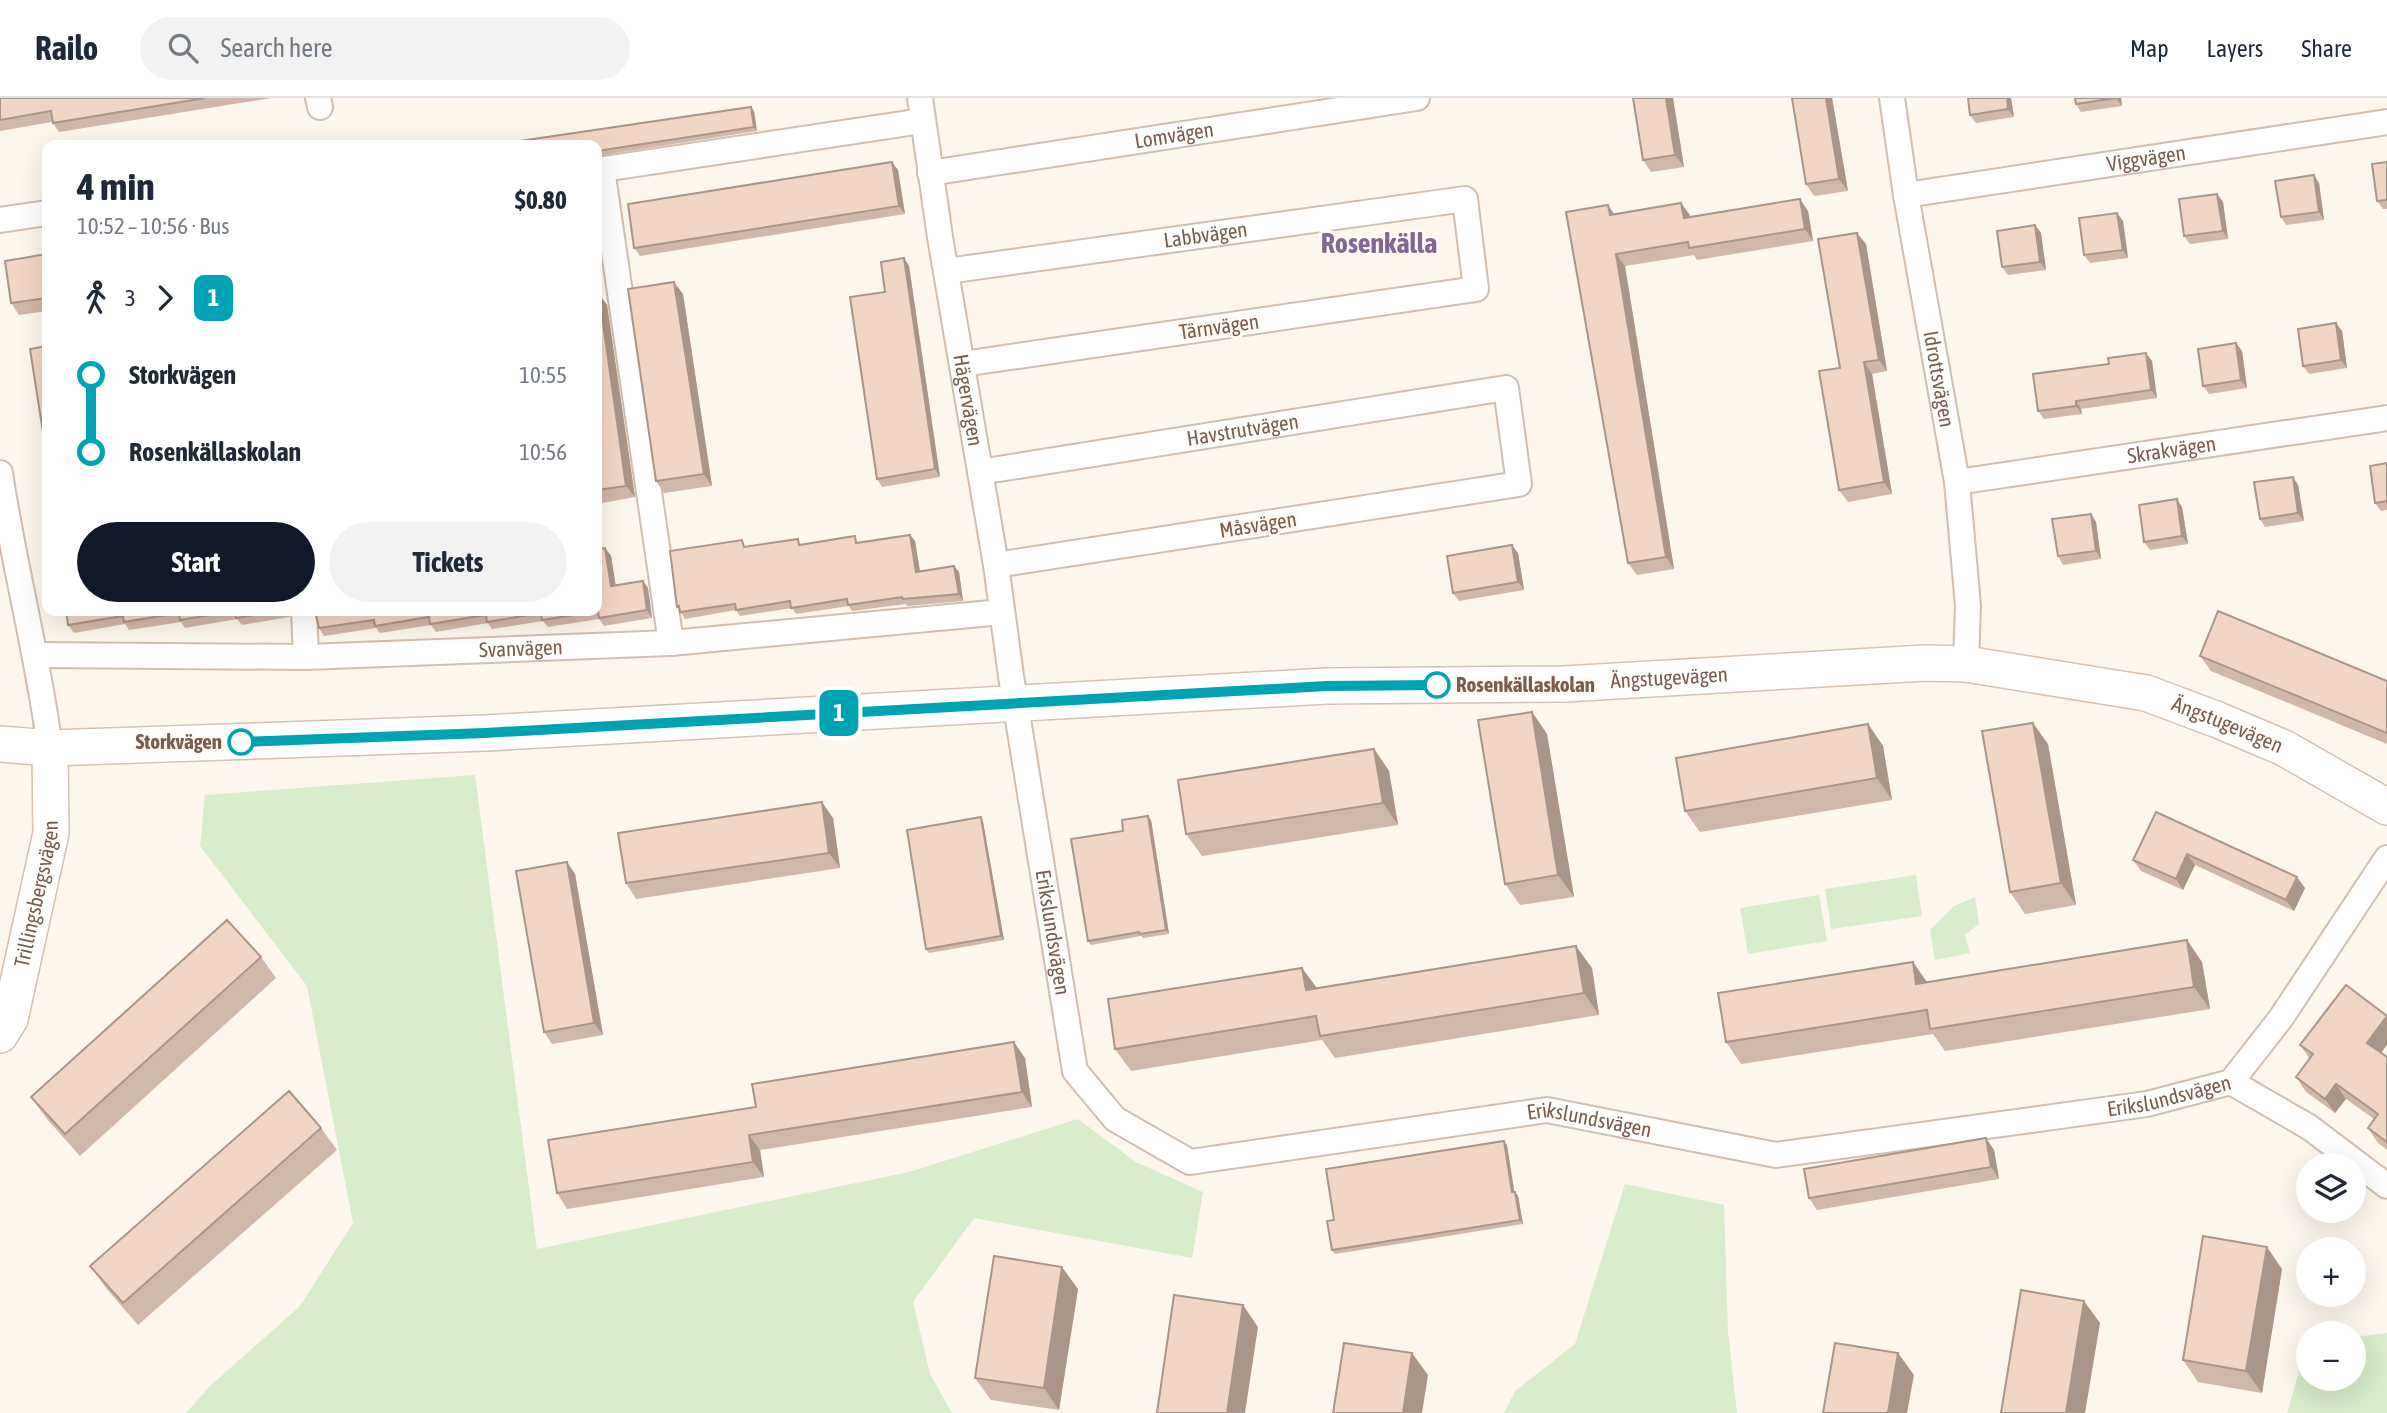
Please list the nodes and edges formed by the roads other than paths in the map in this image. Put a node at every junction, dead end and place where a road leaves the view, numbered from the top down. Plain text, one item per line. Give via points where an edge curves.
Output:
1 (1418, 98) edge
2 (1892, 98) edge
3 (921, 110) edge
4 (2387, 122) edge
5 (602, 169) edge
6 (930, 173) junction
7 (602, 190) edge
8 (1906, 195) junction
9 (42, 214) edge
10 (0, 220) edge
11 (947, 271) junction
12 (1476, 289) joint
13 (963, 364) junction
14 (2387, 418) edge
15 (980, 472) junction
16 (0, 473) edge
17 (1957, 482) junction
18 (1519, 484) joint
19 (4, 522) edge
20 (996, 565) junction
21 (1002, 612) junction
22 (304, 616) edge
23 (671, 643) junction
24 (36, 655) junction
25 (306, 657) junction
26 (1966, 664) junction
27 (1016, 703) junction
28 (0, 744) edge
29 (50, 748) junction
30 (2387, 807) edge
31 (2387, 858) edge
32 (0, 1035) edge
33 (2231, 1082) junction
34 (2387, 1186) edge

1 - 6 street, Lomvägen
2 - 8 street, Idrottsvägen
3 - 5 street
3 - 6 street, Hägervägen
4 - 8 street, Viggvägen
6 - 11 street, Hägervägen
7 - 23 street
8 - 17 street, Idrottsvägen
9 - 10 street
11 - 12 street, Labbvägen via 1465,199
11 - 13 street, Hägervägen
12 - 13 street, Tärnvägen
13 - 15 street, Hägervägen
14 - 17 street, Skrakvägen
15 - 18 street, Havstrutvägen via 1506,388
15 - 20 street, Hägervägen
16 - 19 street
17 - 26 street, Idrottsvägen via 1968,606
18 - 20 street, Måsvägen
19 - 24 street
20 - 21 street, Hägervägen
21 - 23 street, Svanvägen
21 - 27 street, Hägervägen
22 - 25 street
23 - 25 street, Svanvägen
24 - 25 street, Svanvägen
24 - 29 street
26 - 27 street, Ängstugevägen via 1563,684 1327,686
26 - 30 street, Ängstugevägen via 2146,693 2284,748
27 - 29 street, Ängstugevägen via 485,733
27 - 33 street, Erikslundsvägen via 1075,1071 1115,1119 1190,1162 1547,1110 1776,1155 2147,1104
28 - 29 street, Ängstugevägen
29 - 32 street, Trillingsbergsvägen via 51,833 10,1019
31 - 33 street, Erikslundsvägen via 2281,1018
33 - 34 street via 2309,1127

